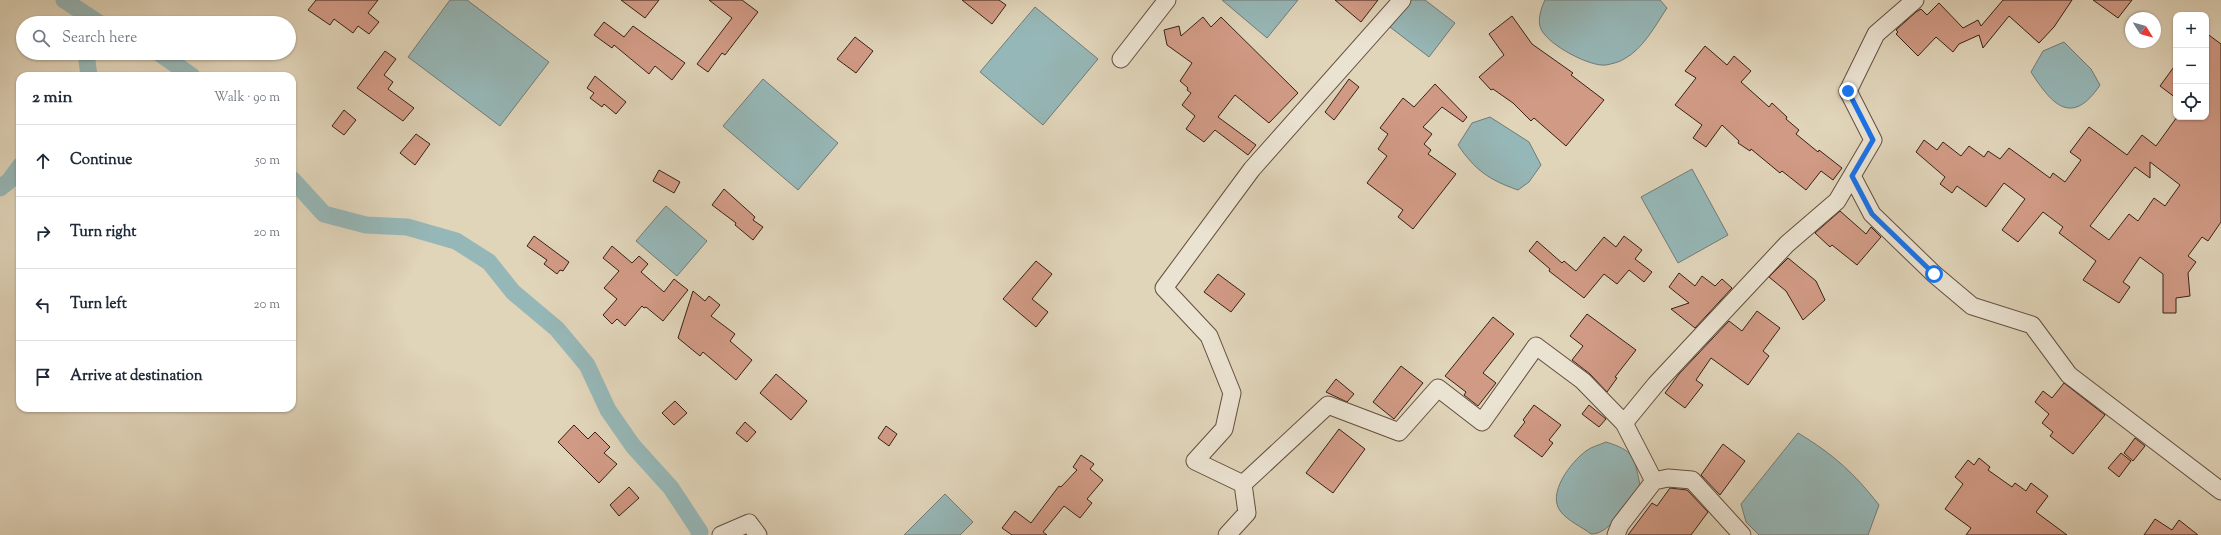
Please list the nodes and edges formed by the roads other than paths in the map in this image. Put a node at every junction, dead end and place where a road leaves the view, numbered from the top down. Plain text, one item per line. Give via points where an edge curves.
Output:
1 (1167, 0) edge
2 (1402, 0) edge
3 (1915, 0) edge
4 (1121, 59) dead end
5 (1852, 176) junction
6 (1624, 422) junction
7 (1654, 481) junction
8 (1243, 484) junction
9 (2221, 491) edge
10 (721, 535) edge
11 (758, 535) edge
12 (1227, 535) edge
13 (1616, 535) edge
14 (1742, 535) edge

1 - 4 street
2 - 8 street via 1252,169 1164,288 1209,336 1232,393 1224,429 1195,461
3 - 5 street via 1876,34 1848,91 1873,140
5 - 6 street via 1837,201 1787,244 1656,384
5 - 9 street via 1872,214 1934,274 1972,306 2032,325 2069,375
6 - 7 street
6 - 8 street via 1583,381 1536,346 1482,422 1438,388 1399,432 1328,405
7 - 13 street via 1620,525
7 - 14 street via 1668,478 1692,480
8 - 12 street via 1247,513
10 - 11 street via 749,523

